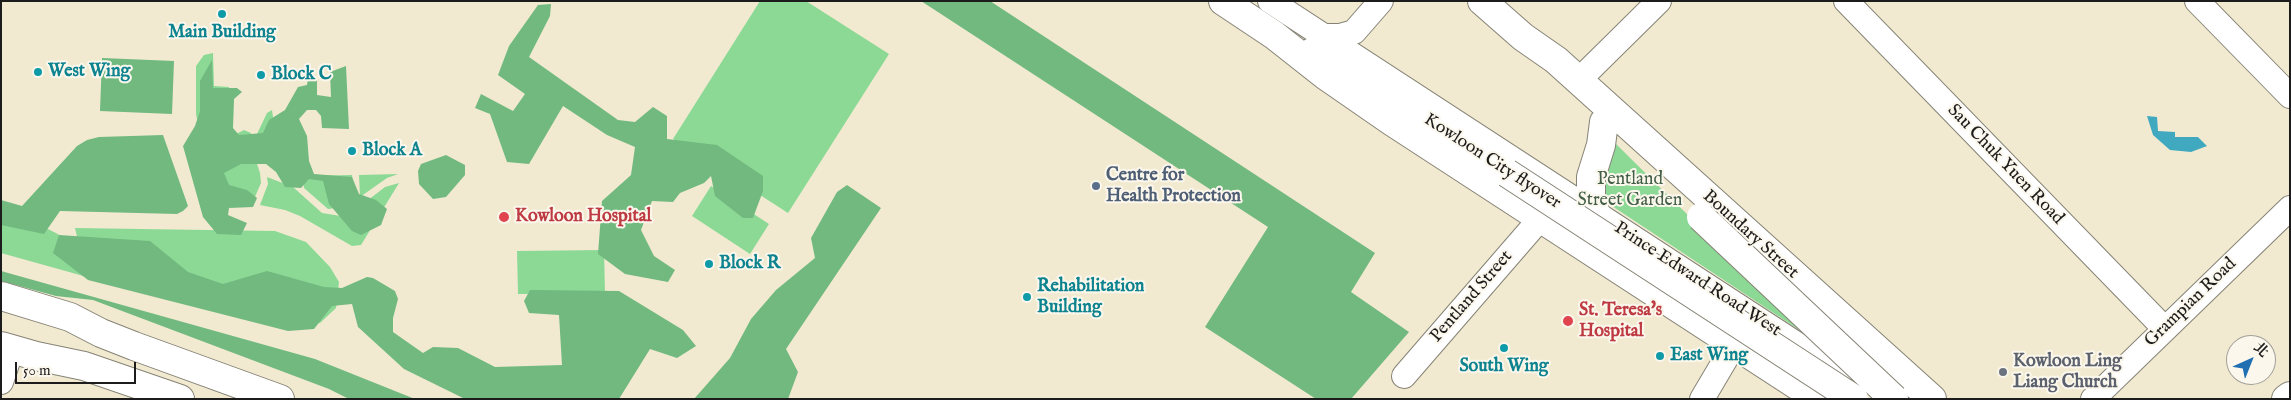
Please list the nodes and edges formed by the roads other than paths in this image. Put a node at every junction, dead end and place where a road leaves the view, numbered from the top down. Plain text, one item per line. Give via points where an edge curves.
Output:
1 (1223, 1) edge
2 (1270, 1) edge
3 (1381, 1) edge
4 (1482, 1) edge
5 (1659, 1) edge
6 (1846, 1) edge
7 (2197, 1) edge
8 (1274, 35) junction
9 (1323, 36) junction
10 (1523, 37) junction
11 (1579, 80) junction
12 (2290, 96) edge
13 (1604, 122) junction
14 (2290, 208) edge
15 (1596, 214) junction
16 (1540, 219) junction
17 (1, 296) edge
18 (1, 312) edge
19 (1752, 316) junction
20 (2164, 328) junction
21 (100, 334) junction
22 (63, 339) junction
23 (5, 341) edge
24 (1734, 344) junction
25 (84, 366) junction
26 (1873, 373) junction
27 (1404, 376) dead end
28 (1, 382) edge
29 (1900, 388) edge
30 (2290, 396) edge
31 (180, 399) edge
32 (280, 399) edge
33 (1702, 399) edge
34 (1818, 399) edge
35 (1854, 399) edge
36 (1932, 399) edge
37 (2094, 399) edge
38 (2286, 399) edge

1 - 8 main road, Prince Edward Road West
2 - 9 street, Prince Edward Road West
3 - 9 street via 1354,32
4 - 10 main road, Boundary Street
5 - 11 street
6 - 20 street, Sau Chuk Yuen Road
7 - 12 street
8 - 16 main road, Prince Edward Road West via 1332,81
8 - 35 main road, Kowloon City flyover, bridge via 1346,67
9 - 15 street, Prince Edward Road West
10 - 11 main road, Boundary Street
10 - 13 main road, Boundary Street via 1540,64
11 - 29 main road, Boundary Street
13 - 15 main road via 1590,188
13 - 29 main road, bridge via 1701,217
14 - 20 street, Grampian Road
15 - 19 street, Prince Edward Road West
16 - 24 main road, Prince Edward Road West
16 - 27 street, Pentland Street
17 - 21 main road via 70,317
18 - 22 main road
19 - 24 street
19 - 26 street, Prince Edward Road West via 1821,360 1838,368
20 - 37 street, Grampian Road
21 - 22 main road
21 - 32 main road
22 - 23 main road
22 - 25 main road
23 - 25 main road
23 - 28 street
24 - 33 street
24 - 34 main road, Prince Edward Road West
25 - 31 main road
26 - 29 street, Prince Edward Road West
26 - 35 main road via 1859,383
29 - 36 main road
30 - 38 main road

